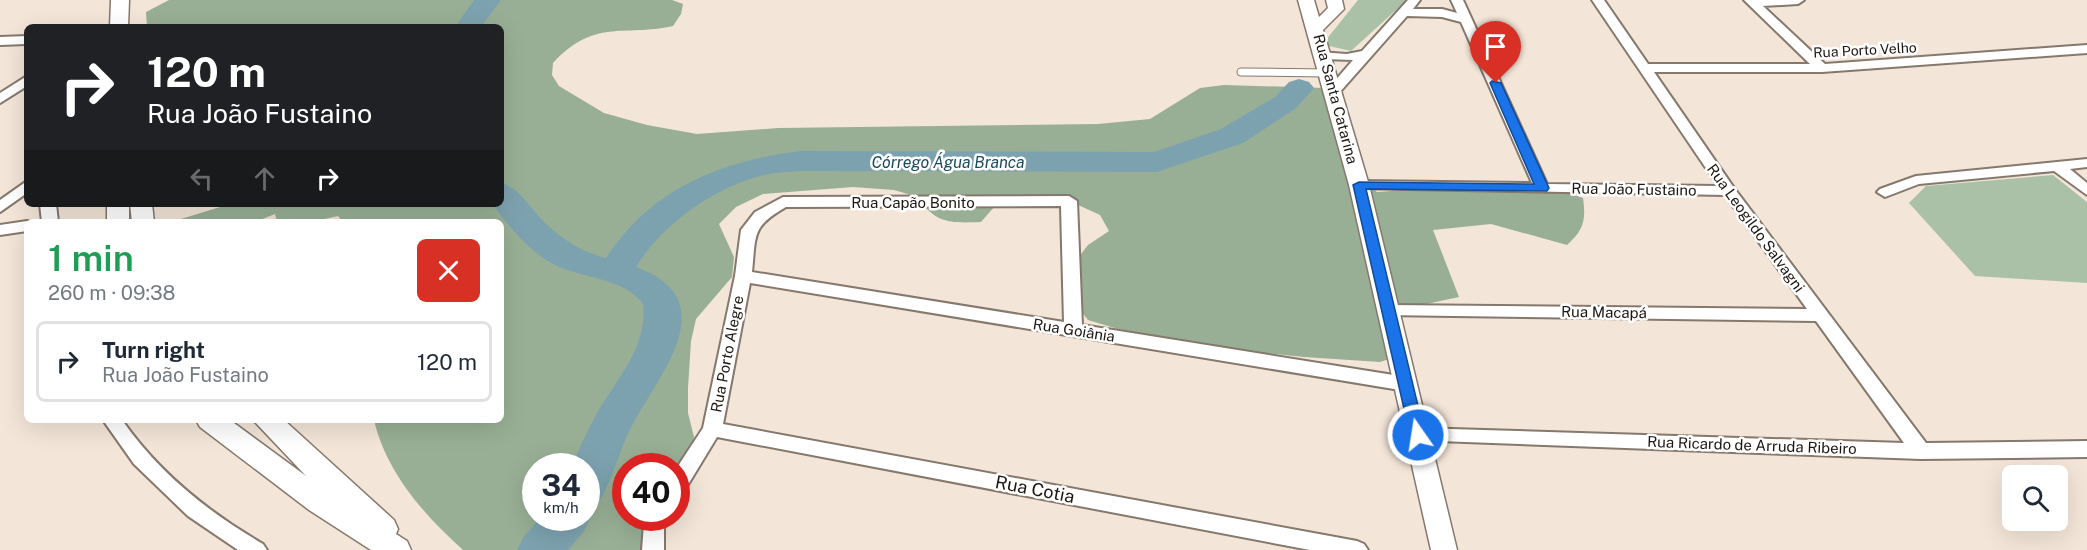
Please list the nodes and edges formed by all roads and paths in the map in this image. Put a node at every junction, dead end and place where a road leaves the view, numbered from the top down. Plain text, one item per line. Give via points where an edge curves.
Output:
1 (120, 0) edge
2 (134, 0) edge
3 (1306, 0) edge
4 (1334, 0) edge
5 (1414, 0) edge
6 (1457, 0) edge
7 (1598, 0) edge
8 (1798, 0) edge
9 (1752, 1) edge
10 (1402, 12) junction
11 (1468, 20) junction
12 (118, 24) edge
13 (135, 24) edge
14 (1316, 28) junction
15 (24, 40) edge
16 (0, 41) edge
17 (2087, 49) edge
18 (1364, 54) junction
19 (1644, 68) junction
20 (1822, 68) junction
21 (1241, 72) dead end
22 (1329, 73) junction
23 (24, 82) edge
24 (0, 99) edge
25 (2087, 163) edge
26 (2057, 165) junction
27 (1359, 185) junction
28 (24, 188) edge
29 (1542, 188) junction
30 (2087, 190) edge
31 (1729, 191) junction
32 (1885, 192) dead end
33 (0, 207) edge
34 (760, 215) joint
35 (24, 226) edge
36 (0, 230) edge
37 (743, 276) junction
38 (1388, 311) junction
39 (1819, 315) junction
40 (1072, 330) junction
41 (1406, 384) junction
42 (114, 423) edge
43 (214, 423) edge
44 (270, 423) edge
45 (712, 429) junction
46 (1418, 435) junction
47 (2087, 449) edge
48 (1921, 451) junction
49 (690, 464) edge
50 (653, 531) edge
51 (256, 550) edge
52 (396, 550) edge
53 (408, 550) edge
54 (652, 550) edge
55 (1357, 550) edge
56 (1444, 550) edge

1 - 12 main road
2 - 13 main road
3 - 14 street, Rua Santa Catarina
4 - 14 street via 1336,9
5 - 10 street
6 - 11 street
7 - 19 street, Rua Leogildo Salvagni
8 - 9 street
9 - 20 street
10 - 11 street via 1442,13
10 - 18 street
11 - 29 street
14 - 22 street, Rua Santa Catarina
15 - 16 street
17 - 20 street, Rua Porto Velho
18 - 22 street
18 - 22 street via 1347,58
19 - 20 street, Rua Porto Velho
19 - 31 street, Rua Leogildo Salvagni
21 - 22 lane
22 - 27 street, Rua Santa Catarina
23 - 24 street
25 - 26 street
26 - 30 street
26 - 32 street via 1917,180
27 - 29 street, Rua João Fustaino
27 - 38 street, Rua Santa Catarina
28 - 33 street
29 - 31 street, Rua João Fustaino
31 - 39 street, Rua Leogildo Salvagni
34 - 37 street, Rua Porto Alegre via 749,230
34 - 40 street, Rua Capão Bonito via 783,202 1069,201
35 - 36 street
37 - 40 street, Rua Goiânia
37 - 45 street, Rua Porto Alegre
38 - 39 street, Rua Macapá
38 - 41 street, Rua Santa Catarina
39 - 48 street, Rua Leogildo Salvagni
40 - 41 street, Rua Goiânia
41 - 46 street, Rua Santa Catarina
42 - 51 street via 125,441 178,494
43 - 52 main road via 319,502
44 - 53 main road
45 - 49 street, Rua Porto Alegre
45 - 55 street, Rua Cotia
46 - 48 street, Rua Ricardo de Arruda Ribeiro
46 - 56 street, Rua Santa Catarina
47 - 48 street, Rua Ricardo de Arruda Ribeiro
50 - 54 street

